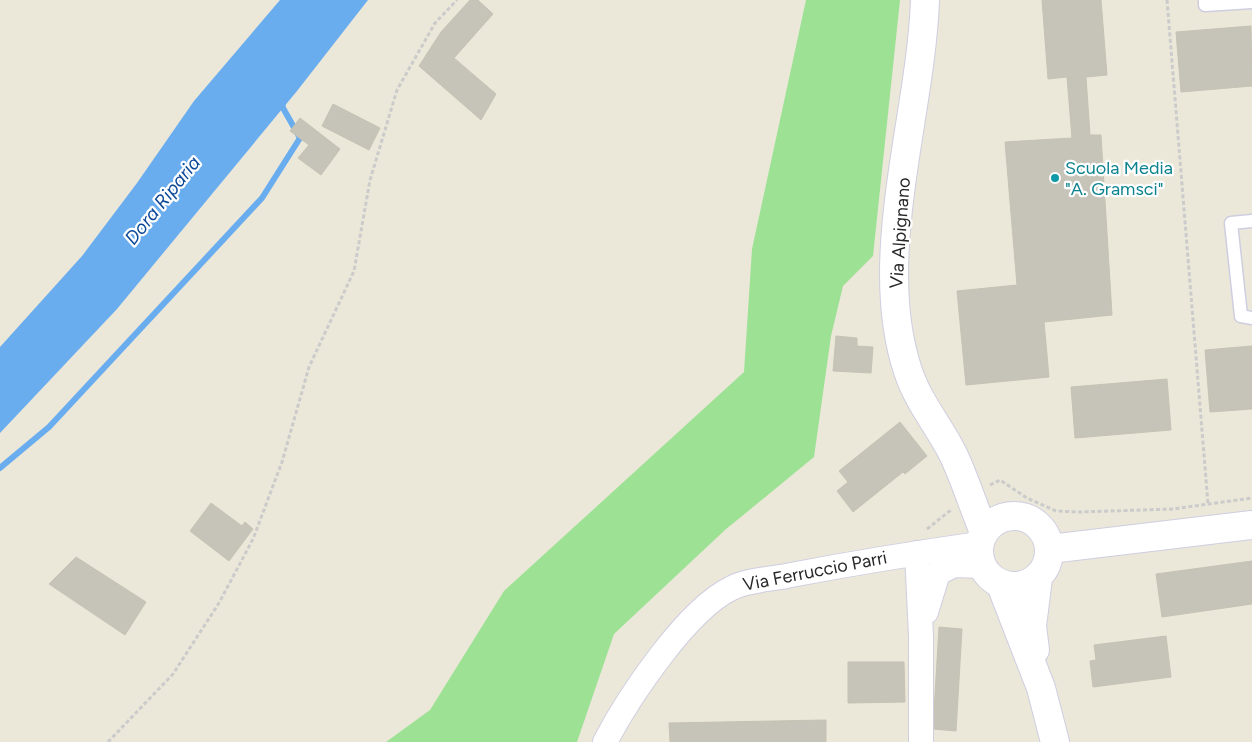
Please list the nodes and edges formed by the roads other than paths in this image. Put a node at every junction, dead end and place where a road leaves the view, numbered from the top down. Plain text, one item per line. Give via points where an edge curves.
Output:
1 (925, 0) edge
2 (1204, 0) edge
3 (1252, 2) edge
4 (1252, 221) edge
5 (1252, 318) edge
6 (953, 454) junction
7 (1007, 516) junction
8 (1252, 525) edge
9 (981, 547) junction
10 (1050, 549) junction
11 (917, 553) junction
12 (1038, 578) junction
13 (1001, 584) junction
14 (921, 636) junction
15 (1041, 688) junction
16 (605, 742) edge
17 (921, 742) edge
18 (1055, 742) edge

1 - 6 street, Via Alpignano via 898,219 894,288 896,317 912,380
2 - 3 lane via 1205,5
4 - 5 lane via 1231,223 1242,316
6 - 7 street, Via Alpignano
6 - 9 street, Via Alpignano
7 - 9 street via 992,523
7 - 10 street via 1020,516 1035,523 1045,534
8 - 10 street
9 - 11 street, Via Ferruccio Parri
9 - 13 street via 991,578
9 - 14 street via 938,573 930,593
10 - 12 street via 1046,566
11 - 14 street
11 - 16 street, Via Ferruccio Parri via 733,587 706,604 680,631 620,715
12 - 13 street via 1022,586
12 - 15 street via 1032,626
13 - 15 street
14 - 17 street
15 - 18 street

